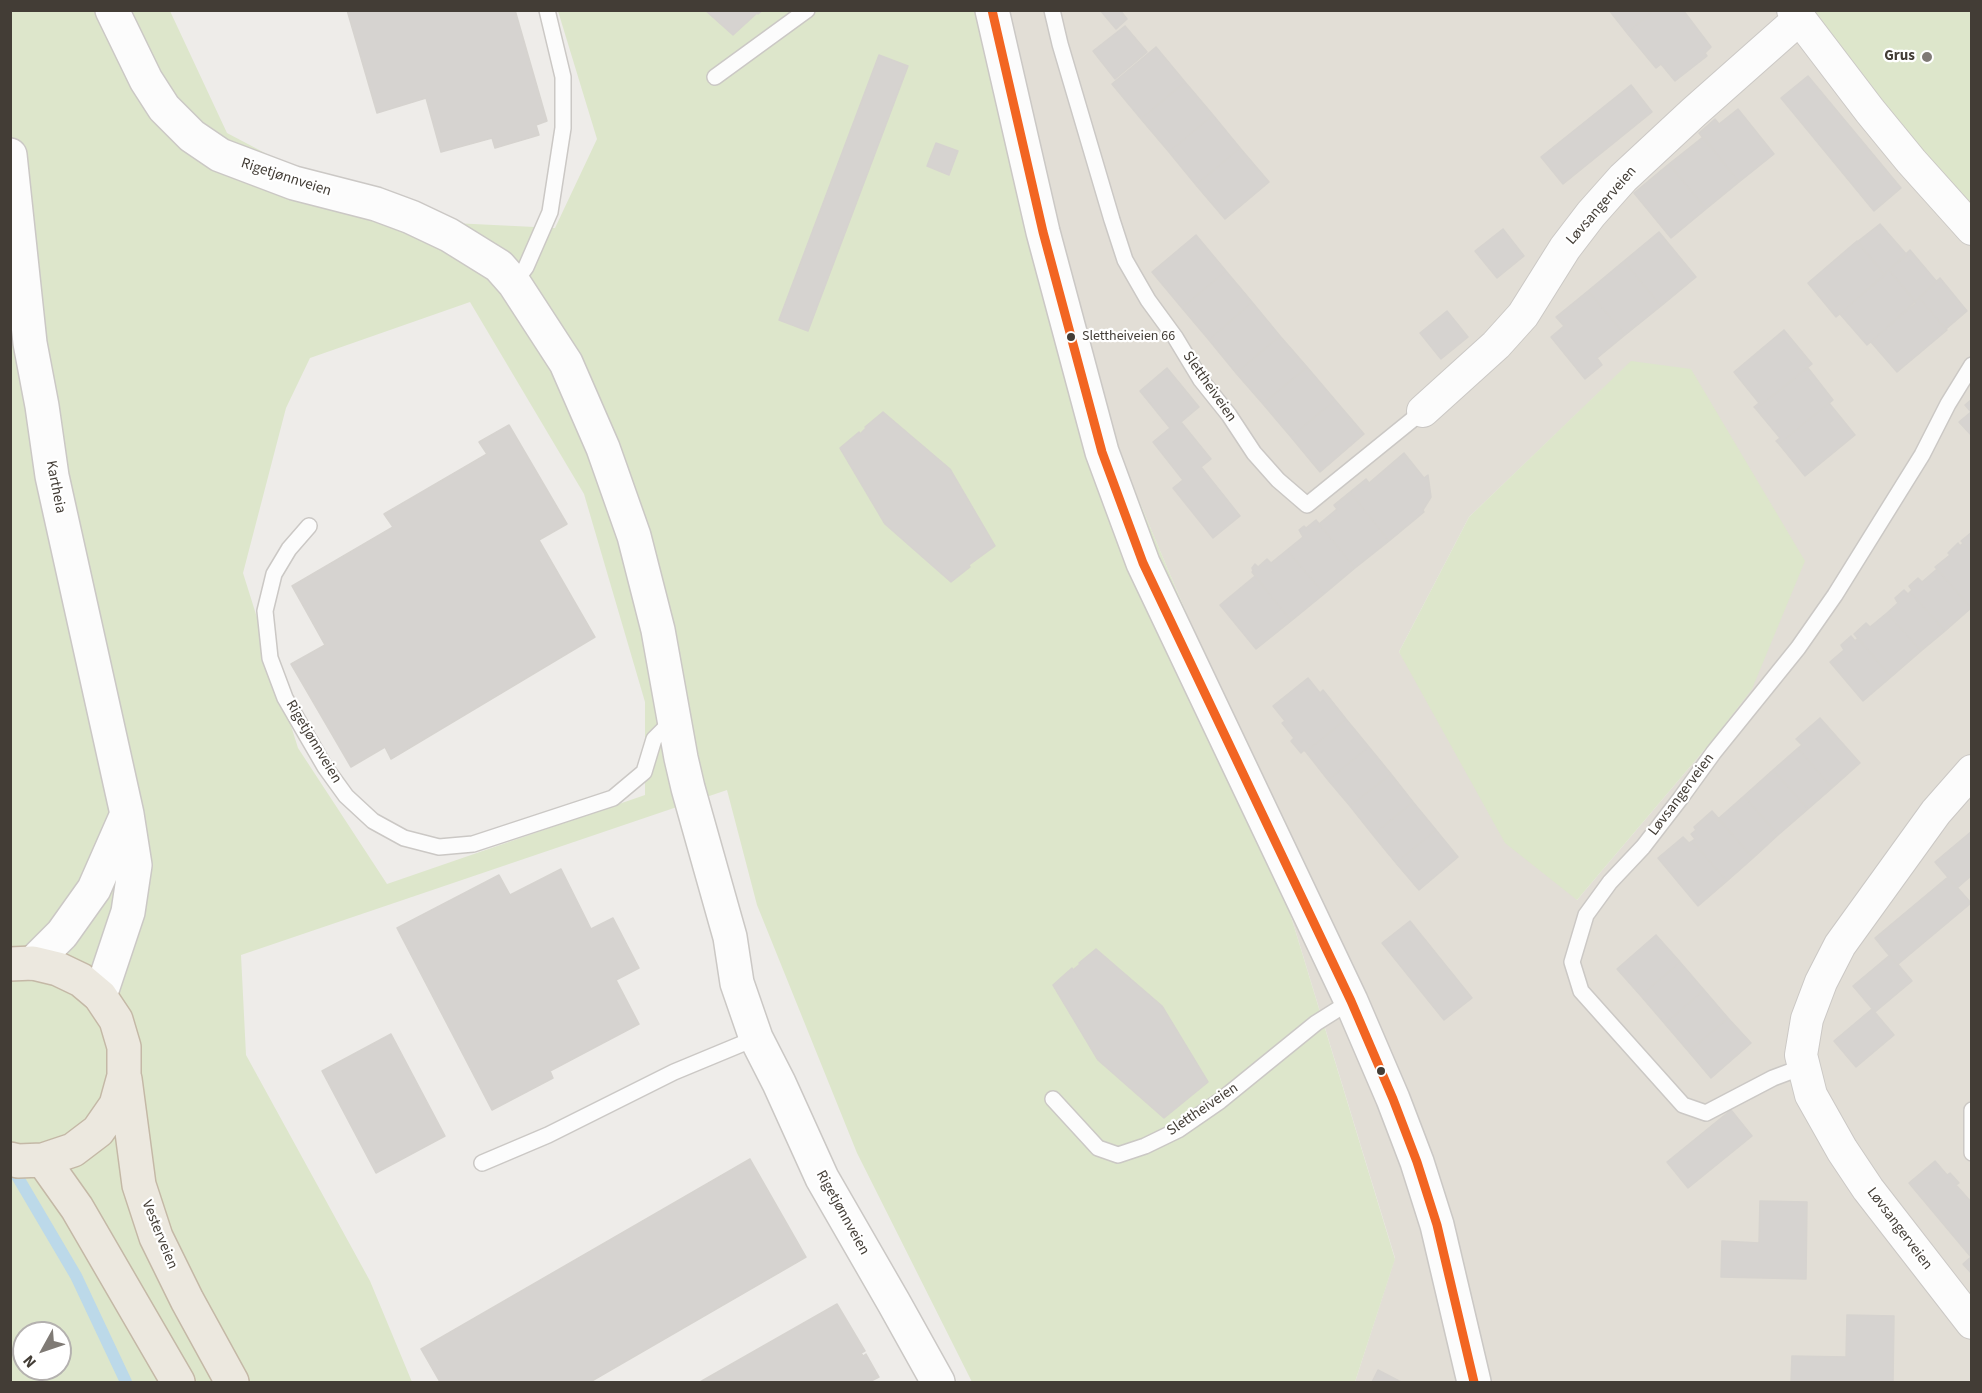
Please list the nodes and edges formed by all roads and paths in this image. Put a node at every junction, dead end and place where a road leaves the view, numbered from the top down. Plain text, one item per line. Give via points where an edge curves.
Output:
1 (112, 10) edge
2 (547, 10) edge
3 (807, 10) edge
4 (992, 10) edge
5 (1052, 10) edge
6 (1796, 15) edge
7 (715, 77) dead end
8 (10, 155) edge
9 (1971, 229) edge
10 (514, 283) junction
11 (1971, 366) edge
12 (1423, 411) joint
13 (309, 526) dead end
14 (674, 719) junction
15 (1971, 771) edge
16 (126, 814) junction
17 (22, 964) edge
18 (100, 996) junction
19 (1351, 1001) junction
20 (756, 1038) junction
21 (1804, 1066) junction
22 (124, 1076) junction
23 (1053, 1099) dead end
24 (1971, 1110) edge
25 (1971, 1153) edge
26 (21, 1162) edge
27 (482, 1163) dead end
28 (1971, 1323) edge
29 (178, 1383) edge
30 (232, 1383) edge
31 (938, 1383) edge
32 (1474, 1383) edge

1 - 10 street, Rigetjønnveien via 164,108 192,136 220,155 294,183 411,217 499,266
2 - 10 lane via 563,77 563,128 550,212 526,267
3 - 7 lane
4 - 19 street via 1043,232 1102,452 1143,562
5 - 12 lane, Slettheiveien via 1125,260 1201,380 1278,480 1307,505
6 - 9 street, Løvsangerveien via 1870,111
6 - 12 street, Løvsangerveien via 1623,178 1565,248 1523,315
8 - 16 street, Kartheia via 30,343 52,476
10 - 14 street, Rigetjønnveien via 566,363 603,448 634,537 658,630
11 - 21 lane, Løvsangerveien via 1922,455 1798,648 1586,915 1572,962 1581,991 1683,1105 1706,1113
13 - 14 lane, Rigetjønnveien via 274,574 265,611 270,658 285,698 346,796 373,821 404,838 439,847 472,844 613,798 644,772 654,739
14 - 20 street, Rigetjønnveien via 688,788 730,937 737,983
15 - 21 street, Løvsangerveien via 1936,812 1840,945 1807,1019
16 - 17 street via 94,889 62,934
16 - 18 street, Kartheia via 135,865 128,912
17 - 18 highway via 58,969 81,980
18 - 22 highway via 116,1020 124,1047
19 - 23 lane, Slettheiveien via 1316,1023 1178,1130 1118,1155 1098,1148
19 - 32 street via 1417,1162 1437,1225
20 - 27 lane via 674,1072
20 - 31 street, Rigetjønnveien via 822,1178
21 - 28 street, Løvsangerveien via 1811,1095 1842,1150
22 - 26 highway via 116,1105 98,1131 73,1150
22 - 30 highway, Vesterveien via 139,1185 156,1237
24 - 25 lane
26 - 29 highway via 77,1208

